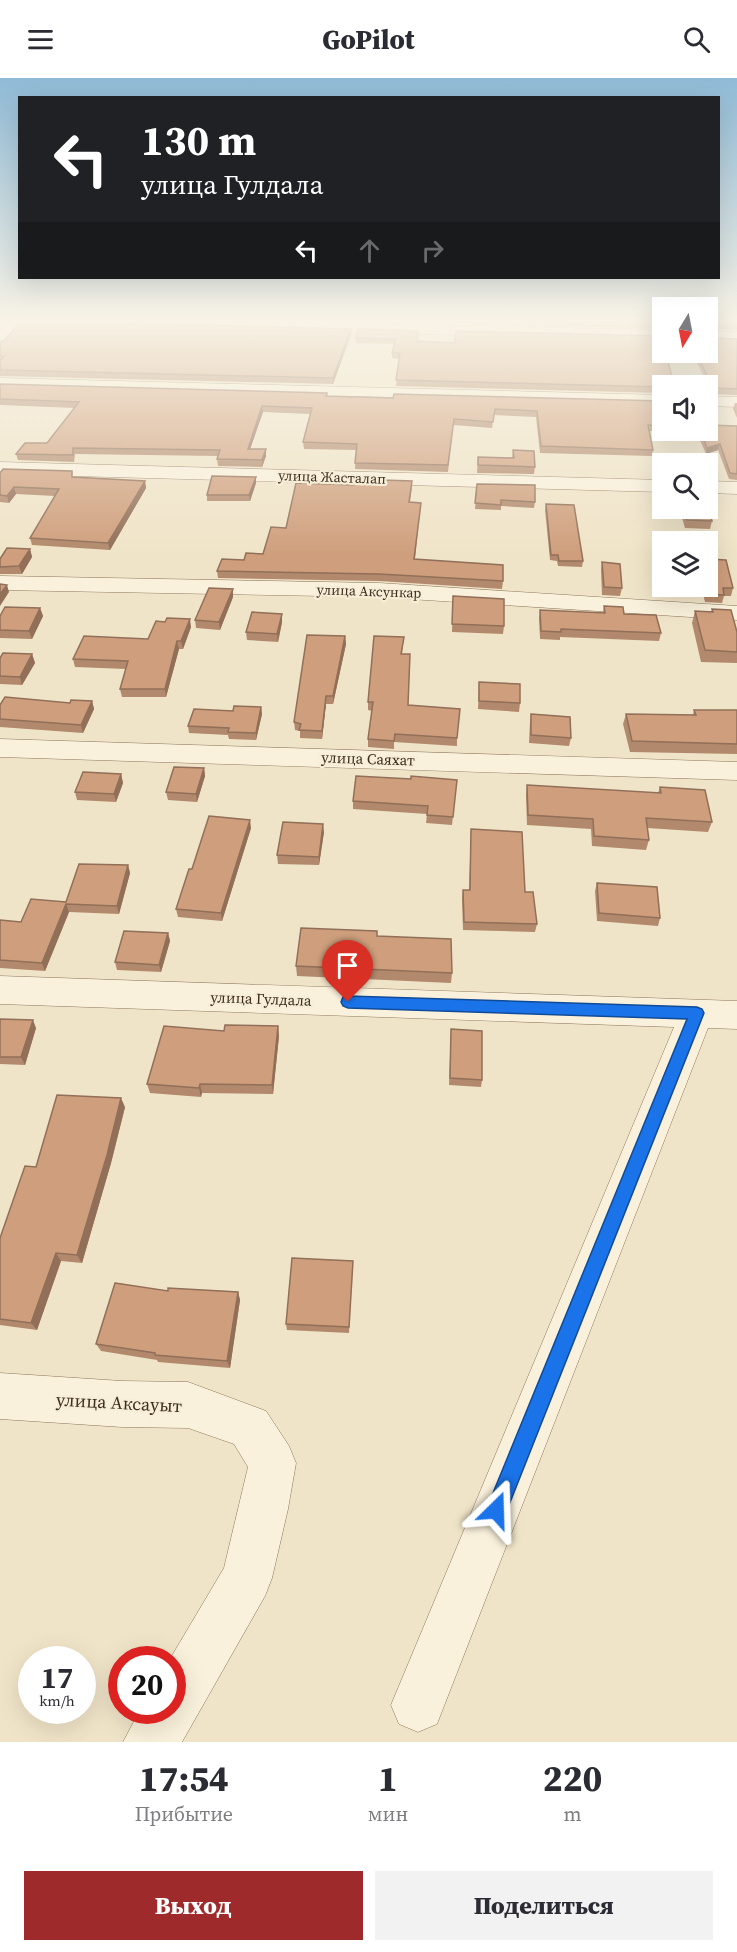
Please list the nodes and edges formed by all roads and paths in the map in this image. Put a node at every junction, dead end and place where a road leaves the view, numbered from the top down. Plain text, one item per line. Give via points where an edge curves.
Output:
1 (610, 399) edge
2 (652, 400) edge
3 (718, 401) edge
4 (737, 402) edge
5 (0, 468) edge
6 (652, 486) edge
7 (718, 487) edge
8 (737, 488) edge
9 (0, 583) edge
10 (737, 613) edge
11 (0, 748) edge
12 (737, 771) edge
13 (0, 990) edge
14 (717, 1014) edge
15 (0, 1396) edge
16 (186, 1684) edge
17 (418, 1705) dead end
18 (162, 1724) edge
19 (151, 1742) edge

1 - 2 street
3 - 4 street
5 - 6 street, улица Жасталап
7 - 8 street
9 - 10 street, улица Аксункар via 379,590
11 - 12 street, улица Саяхат
13 - 14 street, улица Гулдала
14 - 17 street
15 - 16 street, улица Аксауыт via 188,1405 250,1427 272,1463 247,1578
18 - 19 street, улица Аксауыт

